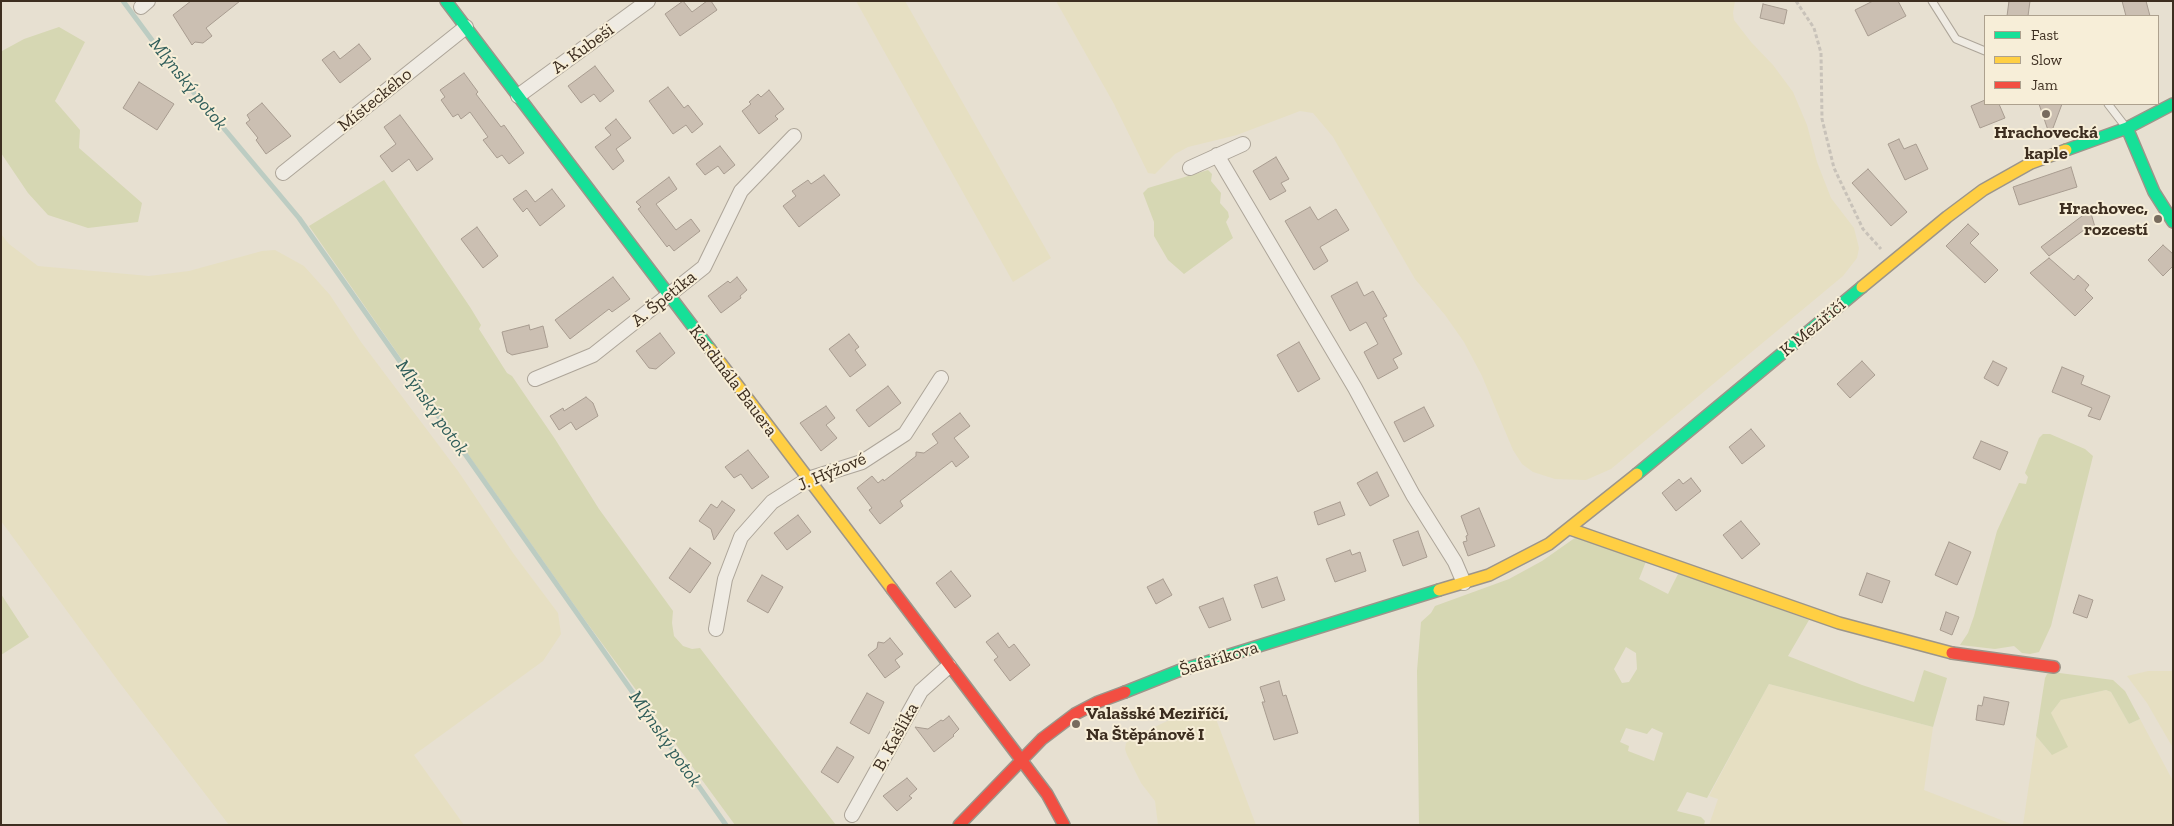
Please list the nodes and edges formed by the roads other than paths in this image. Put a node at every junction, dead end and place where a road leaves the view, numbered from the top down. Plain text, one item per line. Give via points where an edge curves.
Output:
1 (446, 1) edge
2 (648, 1) edge
3 (1932, 1) edge
4 (466, 27) junction
5 (1984, 51) edge
6 (518, 96) junction
7 (2173, 104) edge
8 (2109, 105) edge
9 (2127, 128) junction
10 (794, 136) dead end
11 (1243, 144) dead end
12 (1217, 156) junction
13 (1190, 168) dead end
14 (283, 173) dead end
15 (2173, 222) edge
16 (669, 296) junction
17 (941, 378) dead end
18 (535, 379) dead end
19 (808, 479) junction
20 (1570, 529) junction
21 (1519, 561) joint
22 (1464, 583) junction
23 (716, 629) dead end
24 (949, 666) junction
25 (2054, 667) dead end
26 (1020, 760) junction
27 (852, 815) dead end
28 (959, 825) edge
29 (1064, 825) edge

1 - 4 street, Kardinála Bauera
2 - 6 street, A. Kubeši
3 - 5 lane via 1956,40
4 - 6 street, Kardinála Bauera
4 - 14 street, Místeckého
6 - 16 street, Kardinála Bauera
7 - 9 street, K Meziříčí
8 - 9 lane
9 - 15 street via 2154,192
9 - 20 street, K Meziříčí via 2031,163 1997,180
10 - 16 street, A. Špetíka via 741,191 704,267
11 - 12 street
12 - 13 street
12 - 22 street via 1359,395 1413,495 1458,566
16 - 18 street, A. Špetíka via 594,355
16 - 19 street, Kardinála Bauera
17 - 19 street, J. Hýžové via 905,434 862,462
19 - 23 street, J. Hýžové via 772,502 742,537 725,579
19 - 24 street, Kardinála Bauera
20 - 21 street, K Meziříčí
20 - 25 street via 1839,622 1960,655
21 - 22 street, Šafaříkova
22 - 26 street, Šafaříkova via 1129,688 1075,714
24 - 26 street, Kardinála Bauera
24 - 27 street, B. Kašlíka via 921,691
26 - 28 street, Šafaříkova
26 - 29 street, Kardinála Bauera via 1047,794

